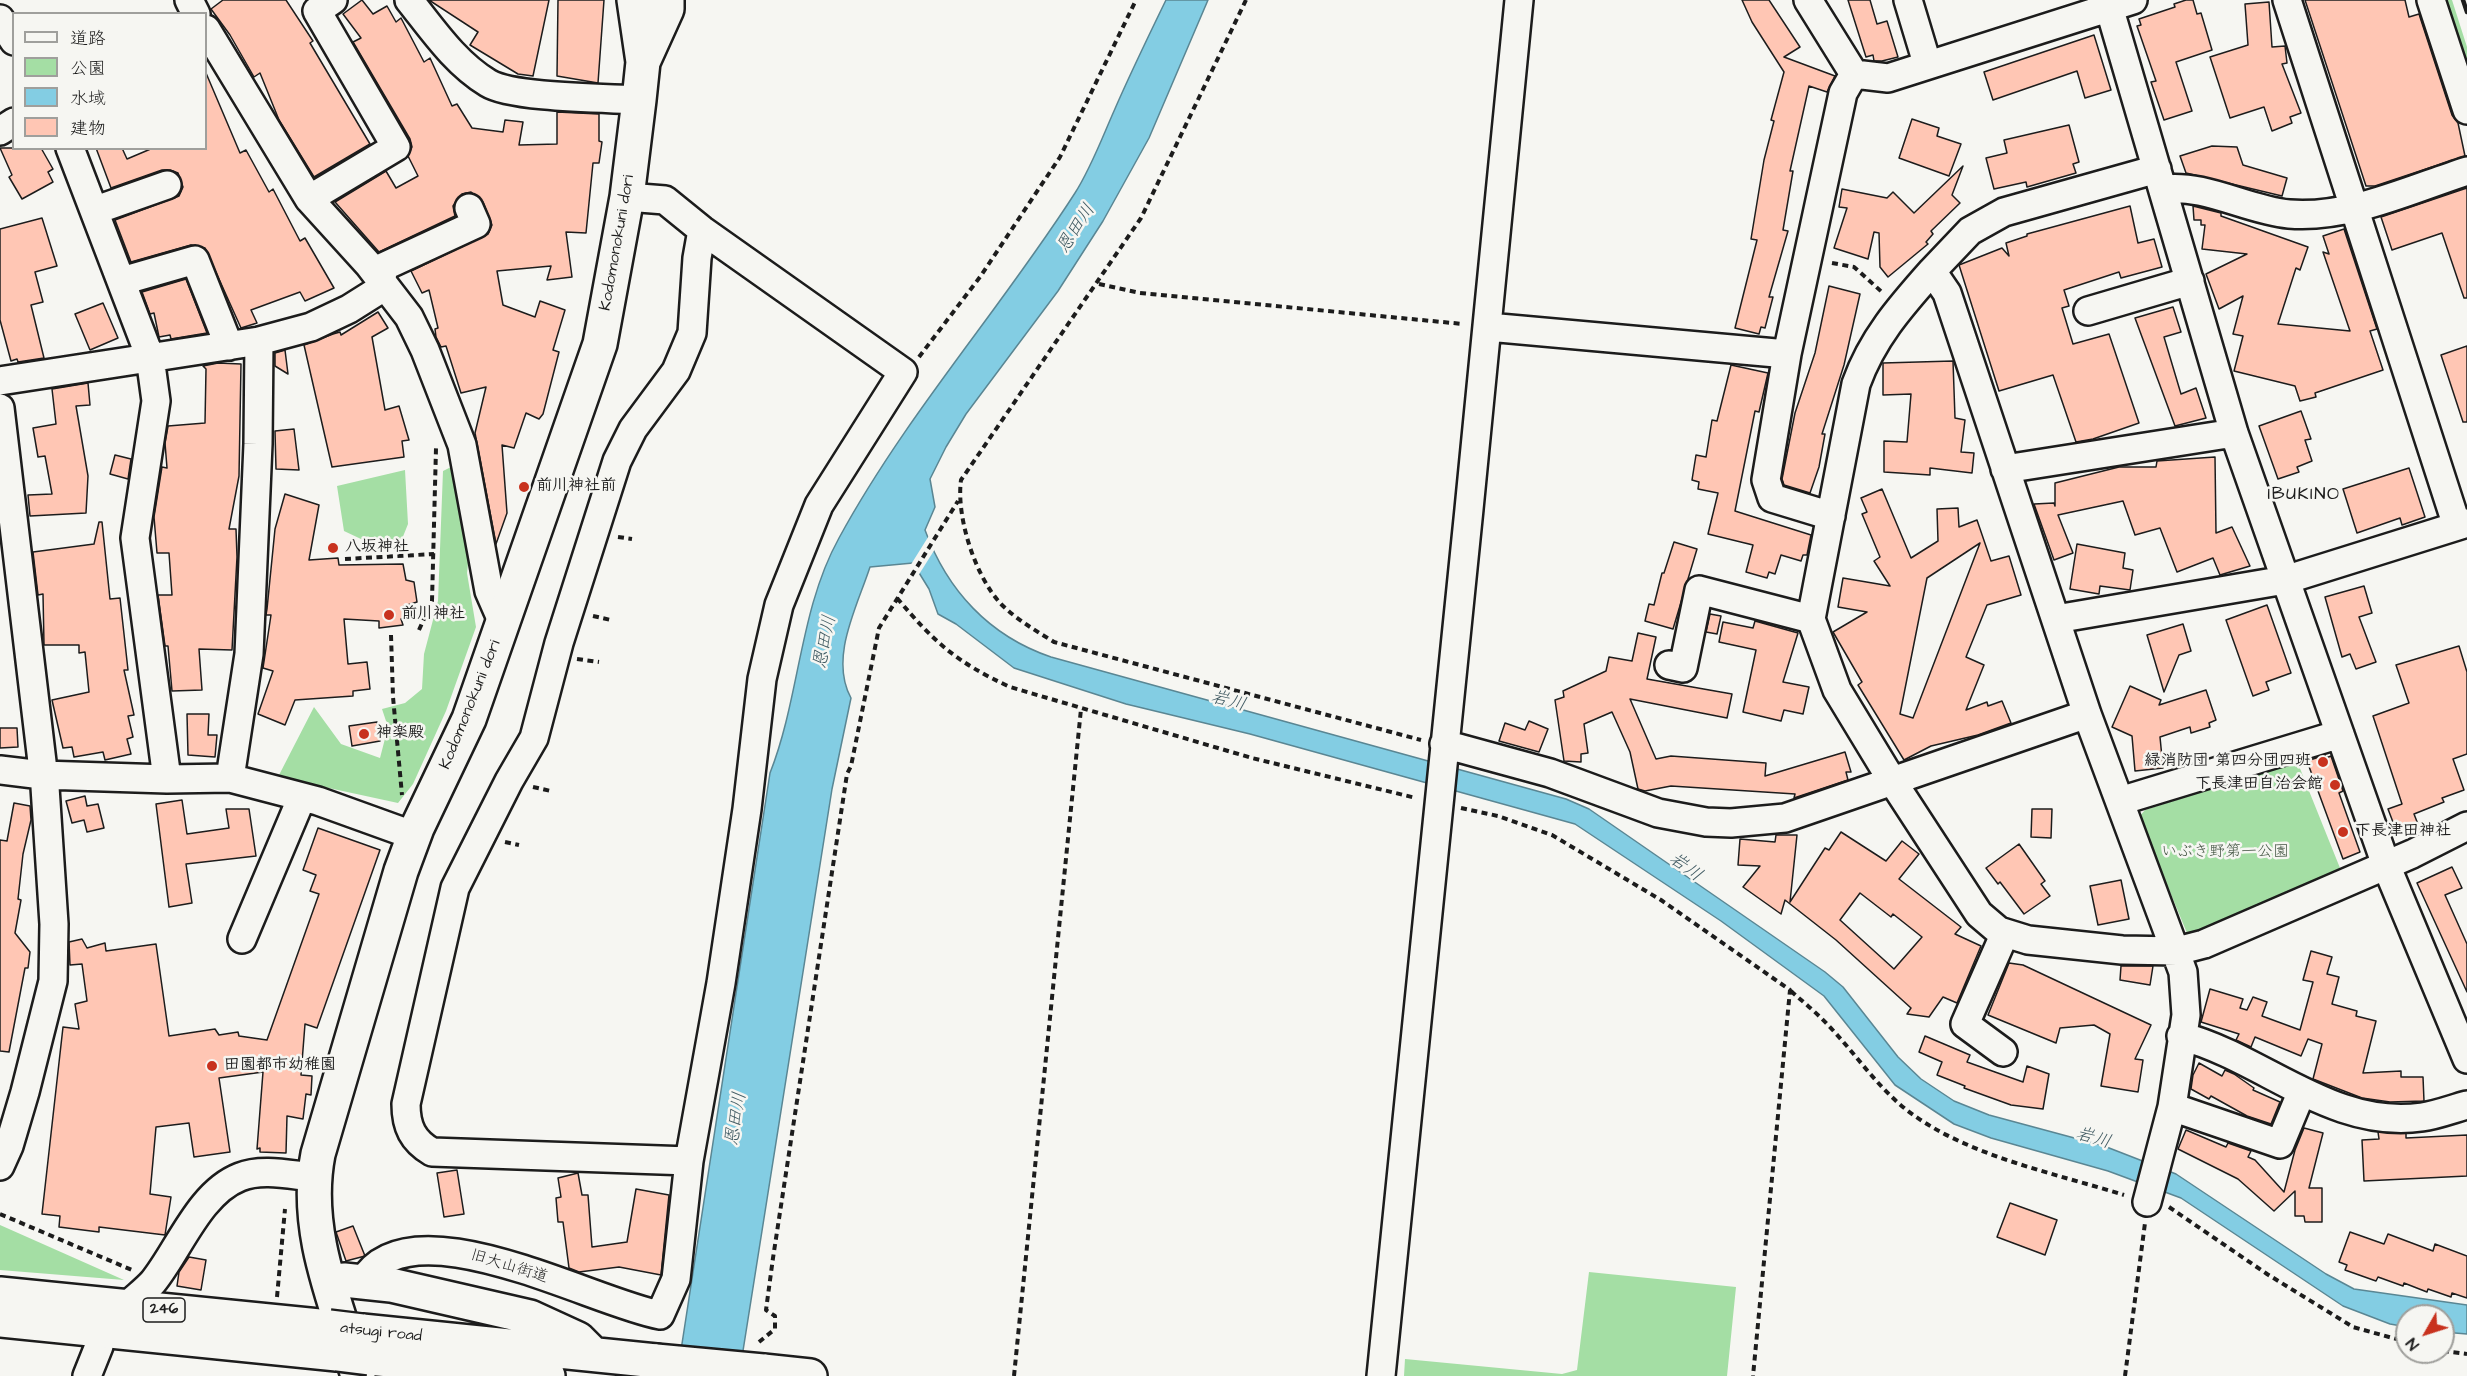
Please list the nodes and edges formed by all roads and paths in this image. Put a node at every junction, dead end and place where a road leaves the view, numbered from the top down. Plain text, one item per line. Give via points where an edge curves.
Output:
1 (333, 0) edge
2 (409, 0) edge
3 (634, 0) edge
4 (667, 0) edge
5 (1136, 0) edge
6 (1246, 0) edge
7 (1519, 0) edge
8 (1808, 0) edge
9 (1908, 0) edge
10 (2288, 0) edge
11 (2431, 0) edge
12 (2116, 3) edge
13 (0, 19) edge
14 (207, 31) edge
15 (12, 38) edge
16 (643, 62) junction
17 (1927, 63) junction
18 (1854, 74) junction
19 (639, 100) junction
20 (2467, 110) edge
21 (71, 150) edge
22 (2467, 171) edge
23 (2161, 179) junction
24 (167, 185) dead end
25 (627, 197) junction
26 (309, 199) junction
27 (2355, 207) junction
28 (96, 210) junction
29 (481, 216) dead end
30 (702, 230) junction
31 (1833, 263) dead end
32 (1932, 271) junction
33 (122, 281) junction
34 (2190, 281) junction
35 (382, 282) junction
36 (1099, 284) junction
37 (1885, 294) dead end
38 (2088, 311) dead end
39 (1488, 327) junction
40 (259, 341) junction
41 (229, 346) junction
42 (1787, 354) junction
43 (150, 357) junction
44 (903, 372) junction
45 (0, 381) edge
46 (0, 408) edge
47 (450, 415) junction
48 (2234, 433) junction
49 (2005, 469) junction
50 (958, 500) junction
51 (1831, 516) junction
52 (2462, 525) edge
53 (435, 554) junction
54 (345, 559) dead end
55 (2285, 580) junction
56 (897, 598) junction
57 (1811, 619) junction
58 (2056, 619) junction
59 (503, 623) junction
60 (419, 630) dead end
61 (391, 634) dead end
62 (1683, 669) dead end
63 (1081, 709) junction
64 (2087, 714) junction
65 (2340, 734) junction
66 (1443, 750) junction
67 (0, 770) edge
68 (42, 775) junction
69 (230, 777) junction
70 (167, 779) junction
71 (1891, 780) junction
72 (402, 792) dead end
73 (302, 797) junction
74 (1437, 797) junction
75 (2120, 801) junction
76 (2467, 826) edge
77 (415, 836) junction
78 (2386, 865) junction
79 (2005, 933) junction
80 (242, 939) dead end
81 (2177, 951) junction
82 (1790, 990) junction
83 (2181, 1036) junction
84 (2003, 1052) dead end
85 (2467, 1059) edge
86 (2302, 1091) junction
87 (2467, 1106) edge
88 (2172, 1107) junction
89 (689, 1161) junction
90 (0, 1166) edge
91 (313, 1177) junction
92 (2148, 1200) junction
93 (285, 1208) dead end
94 (0, 1214) edge
95 (134, 1271) dead end
96 (363, 1281) junction
97 (330, 1284) junction
98 (0, 1294) edge
99 (276, 1300) dead end
100 (126, 1307) junction
101 (0, 1320) edge
102 (100, 1330) junction
103 (2395, 1339) edge
104 (351, 1349) edge
105 (594, 1354) junction
106 (760, 1357) junction
107 (87, 1376) edge
108 (548, 1376) edge
109 (810, 1376) edge
110 (1014, 1376) edge
111 (1381, 1376) edge
112 (1753, 1376) edge
113 (2125, 1376) edge

1 - 26 street via 317,11 396,147
2 - 19 street via 459,61 490,85 525,93
3 - 16 main road, Kodomonokuni dori
4 - 16 main road, Kodomonokuni dori via 667,9
5 - 44 path via 1060,157 980,277 912,366
6 - 36 path via 1155,193
7 - 39 street
8 - 18 street
9 - 17 street
10 - 27 street
11 - 20 street
12 - 17 street
12 - 23 street
13 - 15 street
14 - 26 street
16 - 19 main road, Kodomonokuni dori
17 - 18 street via 1888,78
18 - 42 street via 1843,93
19 - 25 main road, Kodomonokuni dori
21 - 28 street
22 - 27 street
23 - 27 street via 2288,214 2320,214
23 - 32 street via 2004,212 1970,231
23 - 34 street
24 - 28 street
25 - 30 street via 665,200
25 - 59 main road, Kodomonokuni dori via 600,344
26 - 35 street
27 - 52 street
28 - 33 street
29 - 35 street via 383,267
30 - 44 street
30 - 89 street via 692,333 676,371 633,429 617,461 559,643 534,738 455,888 406,1104 406,1117 417,1143 432,1152
31 - 37 path via 1854,267
32 - 49 street via 1947,293
32 - 51 street via 1893,315 1866,355 1856,384
33 - 41 street via 195,260
33 - 43 street
34 - 38 street
34 - 48 street
35 - 40 street via 376,292 349,309 311,327
35 - 47 street via 409,317
36 - 39 path via 1140,293
36 - 50 path via 961,480
39 - 42 street
39 - 66 street
40 - 41 street
40 - 69 street via 249,654
41 - 43 street
42 - 51 street via 1766,480 1772,498
43 - 45 street
43 - 70 street via 156,401 135,538
44 - 89 street via 819,505 779,605 762,679 723,971
46 - 68 street
47 - 53 path via 438,430 434,468
47 - 59 street via 462,445 489,591
48 - 49 street
48 - 55 street
49 - 58 street
50 - 56 path
50 - 66 path via 966,536 984,578 1000,602 1020,621 1054,642
51 - 57 street
52 - 55 street
53 - 54 path
53 - 60 path via 432,602
55 - 58 street
55 - 65 street
56 - 63 path via 934,640 956,658 1011,687
56 - 106 path via 879,628 847,774 765,1310 775,1316 775,1329
57 - 62 street via 1699,590
57 - 71 street via 1837,690
58 - 64 street
59 - 77 main road, Kodomonokuni dori via 461,740
61 - 72 path
63 - 74 path via 1252,758
63 - 110 path
64 - 71 street
64 - 75 street
65 - 75 street
65 - 78 street
66 - 71 street via 1550,773 1658,813 1706,822 1785,818
66 - 74 street
67 - 68 street
68 - 70 street
68 - 90 street via 54,924 53,981 25,1092
69 - 70 street
69 - 73 street
71 - 79 street via 1979,914
73 - 77 street
73 - 80 street
74 - 82 path via 1552,834 1661,900
74 - 111 street
75 - 81 street
76 - 78 street
77 - 91 main road, Kodomonokuni dori via 336,1087
78 - 81 street via 2204,944
78 - 85 street
79 - 81 street via 2028,940 2122,950
79 - 84 street via 1965,1024
81 - 83 street via 2183,972 2186,1015
82 - 92 path via 1828,1024 1908,1111 1946,1135 2013,1161
82 - 112 path
83 - 86 street via 2201,1041
83 - 88 street
86 - 87 street via 2341,1110 2376,1117 2422,1117
86 - 88 street via 2280,1144
88 - 92 street
89 - 96 street, 旧大山街道 via 676,1279 660,1315 625,1307 511,1265 459,1252 436,1250 400,1255 374,1266
91 - 97 main road, Kodomonokuni dori via 319,1251
91 - 100 street via 240,1177 204,1208 153,1282
92 - 103 path via 2169,1207 2353,1327
92 - 113 path
93 - 99 path
94 - 95 path
96 - 97 main road
96 - 105 main road via 530,1317 578,1339
97 - 104 main road, Kodomonokuni dori
98 - 100 main road, atsugi road / 246
100 - 104 main road, atsugi road / 246
101 - 102 main road, atsugi road / 246
102 - 104 main road, atsugi road / 246
102 - 107 street via 99,1346
104 - 105 main road, atsugi road / 246
104 - 108 main road, atsugi road / 246
105 - 106 main road, atsugi road / 246, bridge via 656,1361
106 - 109 main road, 246

